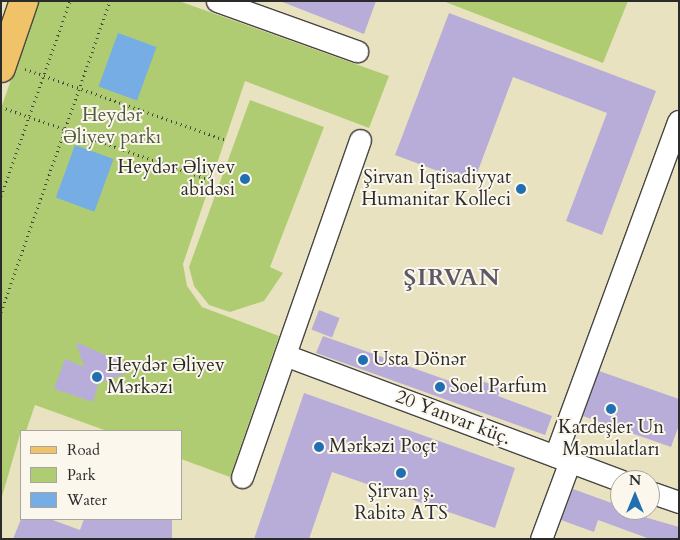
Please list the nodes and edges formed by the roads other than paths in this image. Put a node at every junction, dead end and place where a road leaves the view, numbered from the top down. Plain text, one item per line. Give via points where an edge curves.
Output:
1 (24, 1) edge
2 (217, 1) edge
3 (358, 51) dead end
4 (2, 65) edge
5 (678, 121) edge
6 (360, 140) dead end
7 (285, 355) junction
8 (562, 459) junction
9 (610, 476) edge
10 (242, 477) dead end
11 (660, 495) edge
12 (679, 502) edge
13 (541, 539) edge

1 - 4 main road
2 - 3 street
5 - 8 street
6 - 7 street
7 - 8 street, 20 Yanvar küç.
7 - 10 street
8 - 9 street, 20 Yanvar küç.
8 - 13 street
11 - 12 street

